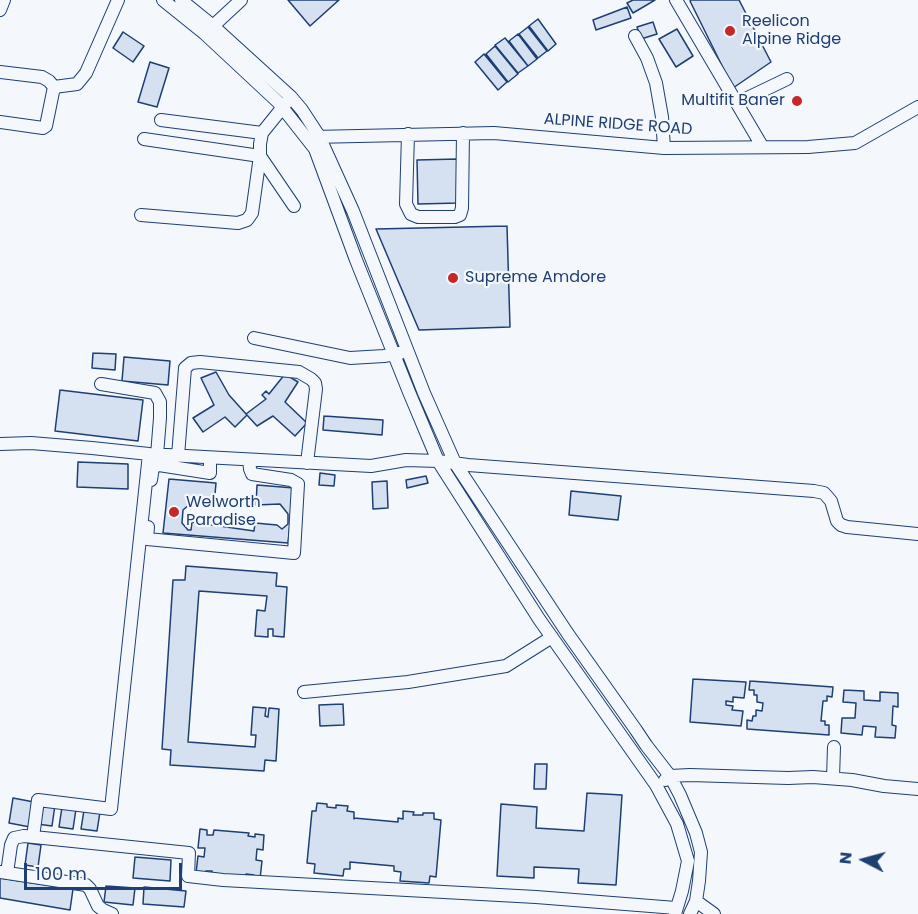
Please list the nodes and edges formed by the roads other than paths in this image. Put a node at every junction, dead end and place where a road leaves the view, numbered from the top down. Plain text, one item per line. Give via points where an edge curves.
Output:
1 (4, 0) edge
2 (118, 0) edge
3 (163, 0) edge
4 (181, 0) edge
5 (241, 0) edge
6 (676, 0) edge
7 (0, 10) edge
8 (213, 26) junction
9 (635, 36) dead end
10 (0, 72) edge
11 (787, 79) dead end
12 (54, 87) junction
13 (287, 102) junction
14 (737, 103) junction
15 (918, 107) edge
16 (160, 120) dead end
17 (0, 122) edge
18 (463, 133) junction
19 (262, 134) junction
20 (408, 134) junction
21 (319, 136) junction
22 (306, 137) junction
23 (144, 139) dead end
24 (762, 146) junction
25 (664, 148) junction
26 (260, 156) junction
27 (294, 206) dead end
28 (141, 215) dead end
29 (254, 338) dead end
30 (408, 351) junction
31 (394, 354) junction
32 (101, 384) dead end
33 (0, 444) edge
34 (153, 455) junction
35 (178, 456) junction
36 (210, 458) junction
37 (249, 459) junction
38 (438, 461) junction
39 (307, 463) junction
40 (455, 463) junction
41 (918, 534) edge
42 (552, 637) junction
43 (304, 692) dead end
44 (834, 747) dead end
45 (670, 776) junction
46 (833, 778) junction
47 (656, 785) junction
48 (918, 789) edge
49 (33, 837) junction
50 (3, 872) edge
51 (696, 901) junction
52 (675, 911) edge
53 (112, 914) edge
54 (690, 914) edge
55 (714, 914) edge

1 - 7 street
2 - 12 street via 86,73 77,84
3 - 13 street
4 - 8 street
5 - 8 street
6 - 14 street
8 - 13 street
9 - 25 street via 656,83
10 - 12 street via 42,77
11 - 14 street
12 - 17 street via 43,128
13 - 19 street
13 - 21 street via 302,110
13 - 22 street
14 - 24 street
15 - 24 street, ALPINE RIDGE ROAD via 855,143
16 - 19 street
18 - 20 street, ALPINE RIDGE ROAD
18 - 20 street via 462,208 455,217 411,214 406,204
18 - 25 street, ALPINE RIDGE ROAD
19 - 26 street
20 - 21 street, ALPINE RIDGE ROAD
21 - 22 street, ALPINE RIDGE ROAD
21 - 30 street
22 - 31 street via 315,149
23 - 26 street
24 - 25 street, ALPINE RIDGE ROAD
26 - 27 street
26 - 28 street via 252,213 247,220 238,224
29 - 31 street via 350,358
30 - 31 street
30 - 40 street
31 - 38 street
32 - 34 street via 155,393 160,402 160,417
33 - 34 street via 31,443
34 - 35 street
34 - 49 street via 111,809 38,800
35 - 36 street
35 - 39 street via 185,368 200,362 300,372 311,379 315,389
36 - 37 street
36 - 37 street via 210,473 153,467 147,539 294,553 298,484 252,474
37 - 39 street
38 - 39 street via 406,460 370,466
38 - 40 street
38 - 42 street
40 - 41 street via 814,491 831,501 841,525
40 - 45 street via 568,634
42 - 43 street via 507,666 408,682
42 - 47 street
44 - 46 street
45 - 46 street
45 - 47 street
45 - 51 street via 701,852
46 - 48 street
47 - 52 street via 677,824 688,861
49 - 50 street via 14,838
49 - 52 street via 189,853 188,876 536,897
50 - 53 street via 86,885 98,906
51 - 54 street
51 - 55 street

